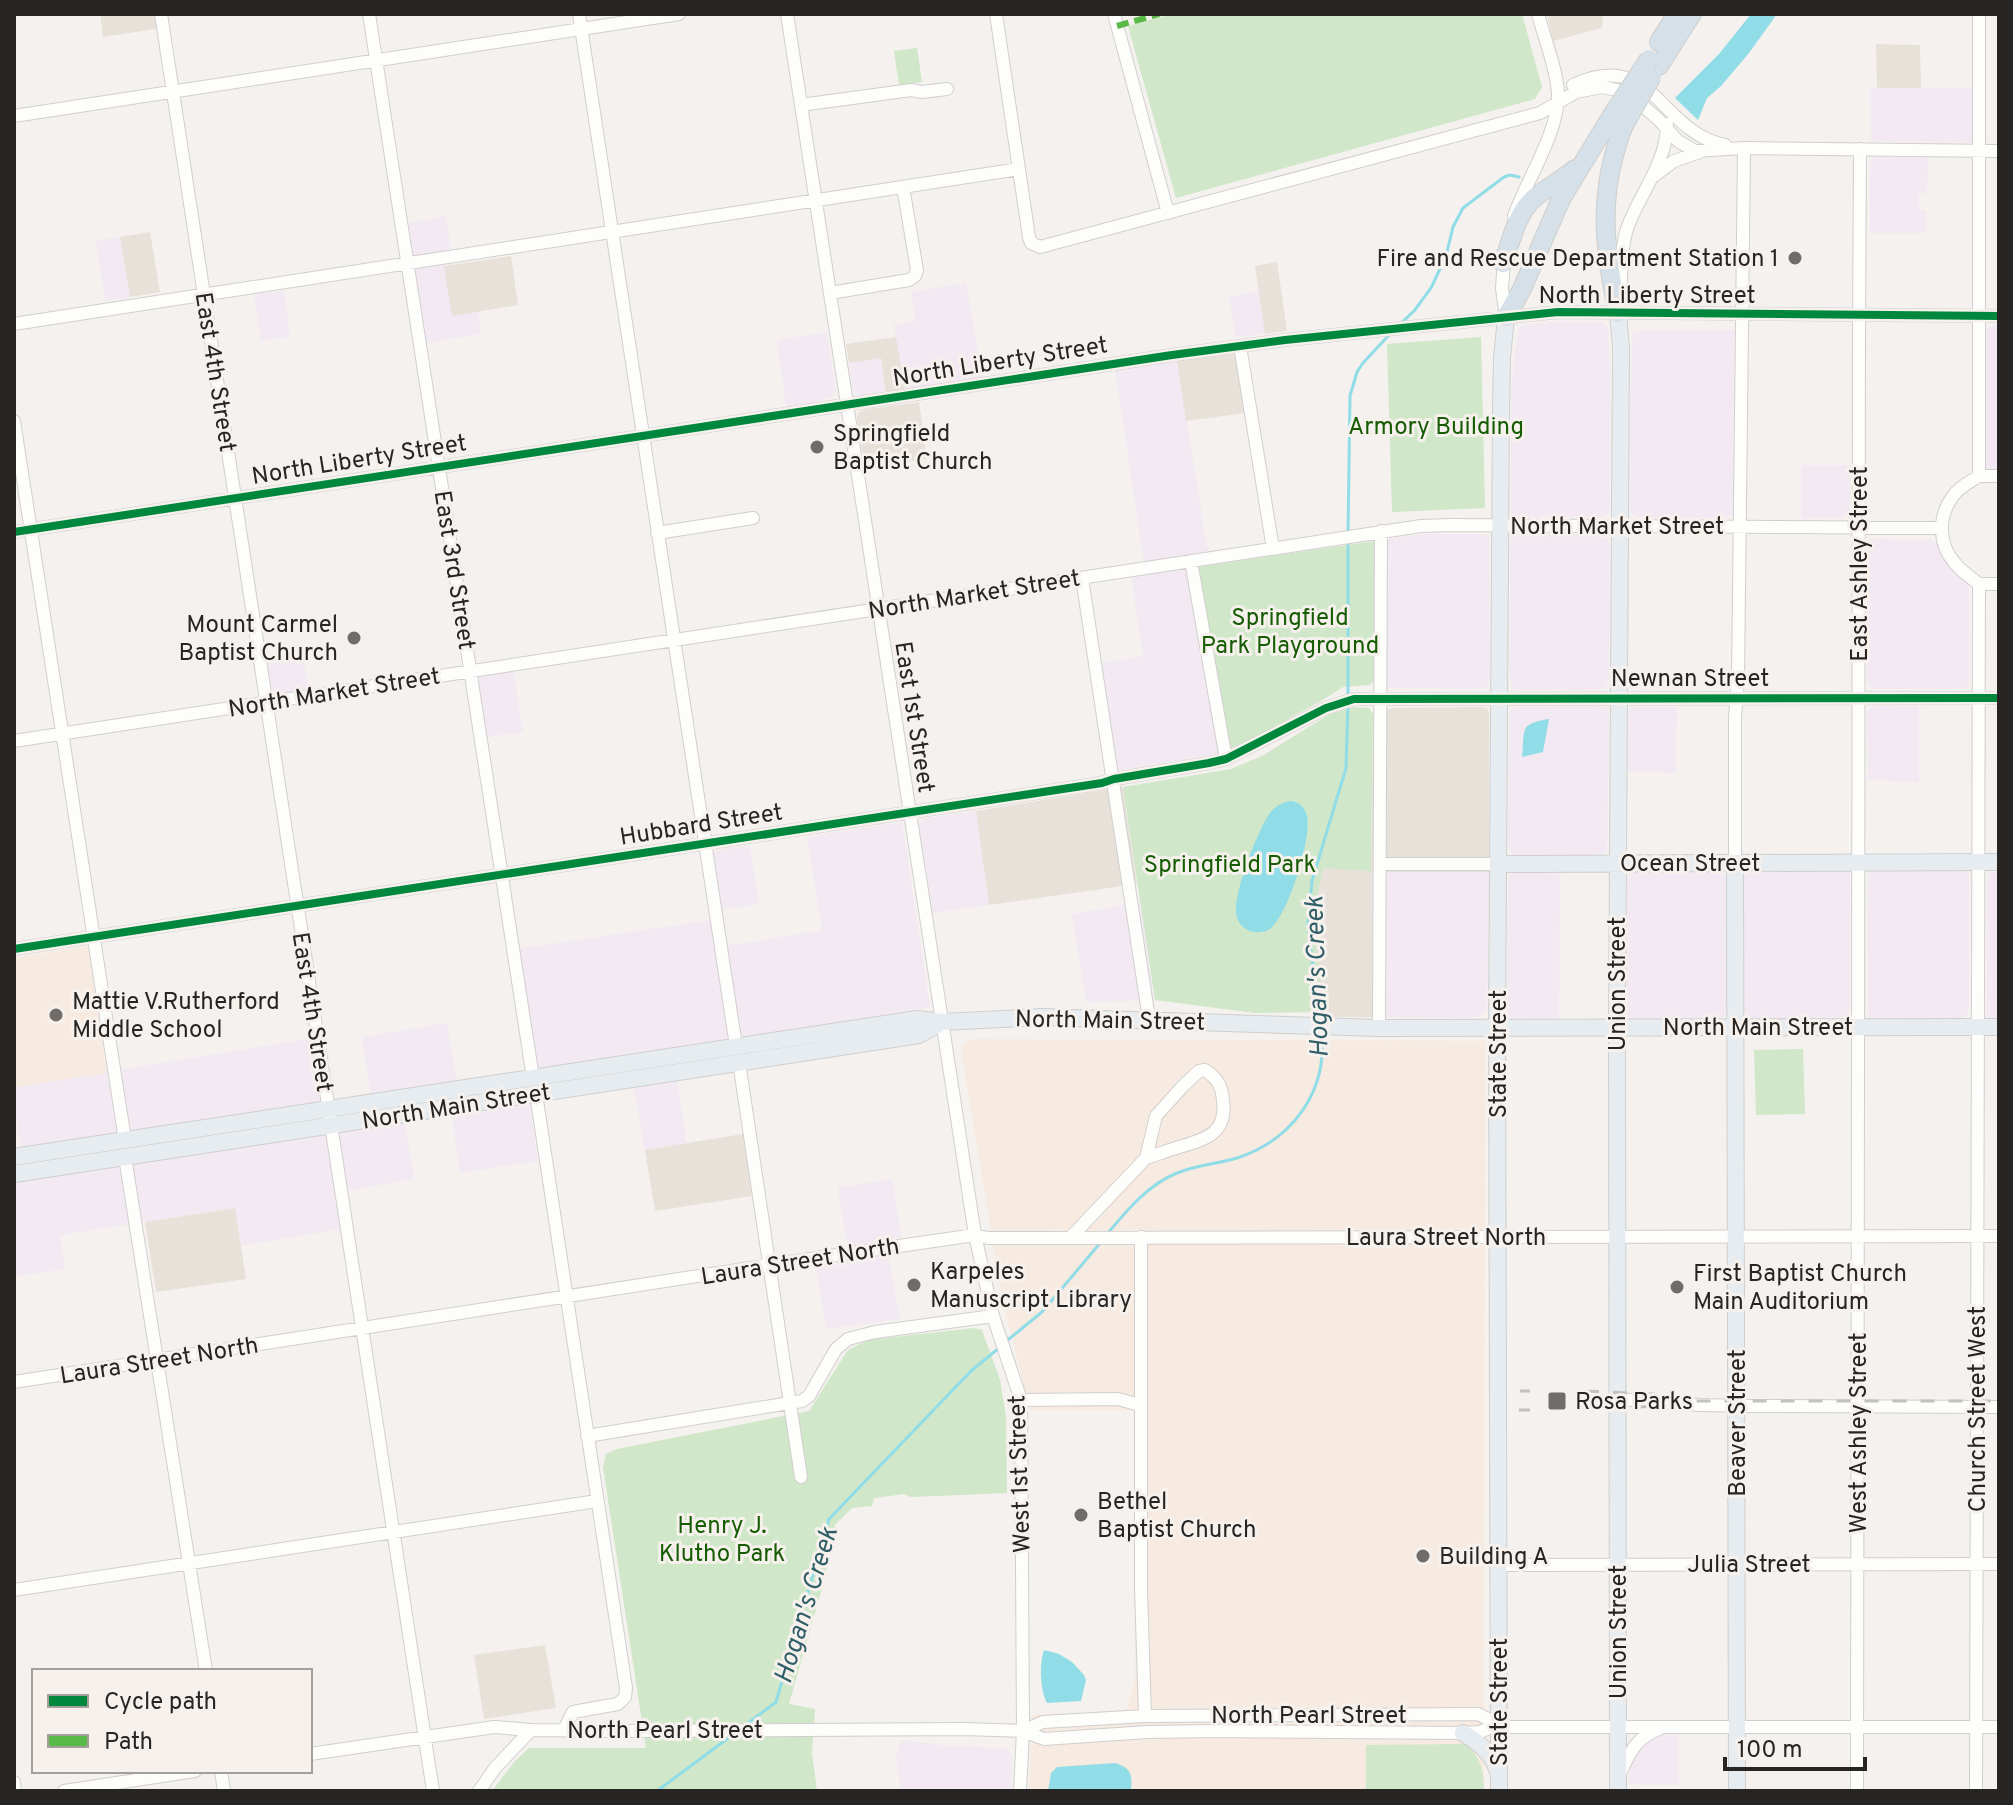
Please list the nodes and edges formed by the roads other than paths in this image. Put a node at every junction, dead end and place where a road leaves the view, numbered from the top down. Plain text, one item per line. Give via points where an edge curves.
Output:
1 (161, 14) edge
2 (369, 14) edge
3 (579, 14) edge
4 (679, 14) edge
5 (787, 14) edge
6 (996, 14) edge
7 (1114, 14) edge
8 (1538, 14) edge
9 (1677, 14) edge
10 (1692, 14) edge
11 (1979, 14) edge
12 (581, 28) junction
13 (377, 59) junction
14 (1654, 62) junction
15 (947, 89) dead end
16 (173, 91) junction
17 (1557, 102) junction
18 (1662, 103) junction
19 (801, 105) junction
20 (14, 116) edge
21 (1618, 121) junction
22 (1667, 129) junction
23 (1744, 148) junction
24 (1860, 149) junction
25 (1705, 151) junction
26 (1979, 151) junction
27 (1999, 151) edge
28 (1583, 161) junction
29 (1019, 169) junction
30 (1650, 182) junction
31 (903, 187) junction
32 (816, 201) junction
33 (1168, 213) junction
34 (611, 233) junction
35 (1503, 263) junction
36 (408, 264) junction
37 (830, 293) junction
38 (204, 295) junction
39 (1618, 313) junction
40 (1741, 314) junction
41 (1860, 315) junction
42 (1979, 316) junction
43 (1999, 316) edge
44 (1506, 317) junction
45 (14, 324) edge
46 (1240, 346) junction
47 (847, 405) junction
48 (14, 421) edge
49 (642, 436) junction
50 (438, 467) junction
51 (1979, 476) junction
52 (1999, 476) edge
53 (235, 498) junction
54 (753, 518) dead end
55 (1501, 526) junction
56 (1620, 526) junction
57 (1740, 526) junction
58 (1859, 528) junction
59 (1940, 528) junction
60 (31, 530) junction
61 (1381, 531) junction
62 (14, 532) edge
63 (657, 533) junction
64 (1273, 549) junction
65 (1191, 561) junction
66 (1082, 578) junction
67 (1979, 584) junction
68 (1999, 584) edge
69 (878, 609) junction
70 (674, 640) junction
71 (471, 671) junction
72 (1381, 697) junction
73 (1499, 698) junction
74 (1619, 698) junction
75 (1737, 698) junction
76 (1859, 698) junction
77 (1978, 698) junction
78 (1999, 698) edge
79 (266, 702) junction
80 (62, 734) junction
81 (14, 741) edge
82 (1226, 759) junction
83 (1114, 779) junction
84 (909, 812) junction
85 (705, 843) junction
86 (1859, 862) junction
87 (1978, 862) junction
88 (1999, 862) edge
89 (1618, 863) junction
90 (1735, 863) junction
91 (1381, 864) junction
92 (1498, 864) junction
93 (501, 875) junction
94 (297, 906) junction
95 (94, 937) junction
96 (14, 949) edge
97 (1149, 1019) junction
98 (942, 1022) junction
99 (1617, 1027) junction
100 (1736, 1027) junction
101 (1859, 1027) junction
102 (1978, 1027) junction
103 (1999, 1027) edge
104 (1379, 1028) junction
105 (1497, 1028) junction
106 (738, 1054) junction
107 (534, 1086) junction
108 (330, 1117) junction
109 (125, 1148) junction
110 (14, 1157) edge
111 (1146, 1158) junction
112 (14, 1174) edge
113 (975, 1235) junction
114 (1497, 1236) junction
115 (1737, 1236) junction
116 (1858, 1236) junction
117 (1977, 1236) junction
118 (1999, 1236) edge
119 (1071, 1237) junction
120 (1141, 1237) junction
121 (1617, 1237) junction
122 (769, 1265) junction
123 (566, 1298) junction
124 (993, 1316) junction
125 (362, 1329) junction
126 (158, 1360) junction
127 (14, 1382) edge
128 (1617, 1399) junction
129 (1021, 1400) junction
130 (791, 1404) junction
131 (1140, 1405) junction
132 (1737, 1406) junction
133 (1858, 1406) junction
134 (1977, 1406) junction
135 (1999, 1407) edge
136 (587, 1436) junction
137 (801, 1477) dead end
138 (597, 1501) junction
139 (393, 1532) junction
140 (1858, 1563) junction
141 (1977, 1563) junction
142 (189, 1564) junction
143 (1617, 1564) junction
144 (1737, 1564) junction
145 (1999, 1564) edge
146 (1498, 1565) junction
147 (14, 1590) edge
148 (206, 1669) edge
149 (1145, 1716) junction
150 (1498, 1724) junction
151 (1857, 1726) junction
152 (1977, 1726) junction
153 (1618, 1727) junction
154 (1664, 1727) junction
155 (1737, 1727) junction
156 (1999, 1727) edge
157 (531, 1730) junction
158 (564, 1730) junction
159 (1023, 1731) junction
160 (1463, 1733) junction
161 (425, 1736) junction
162 (312, 1754) edge
163 (182, 1773) edge
164 (14, 1782) edge
165 (1499, 1783) edge
166 (1618, 1784) edge
167 (15, 1791) edge
168 (64, 1791) edge
169 (433, 1791) edge
170 (479, 1791) edge
171 (1020, 1791) edge
172 (1737, 1791) edge
173 (1857, 1791) edge
174 (1976, 1791) edge

1 - 16 street, East 4th Street
2 - 13 street, East 3rd Street
3 - 12 street
4 - 12 street
5 - 19 street, East 1st Street
6 - 29 street
7 - 33 street
8 - 17 street
9 - 14 highway
10 - 14 highway
11 - 26 street
12 - 13 street
12 - 34 street
13 - 16 street
13 - 36 street, East 3rd Street
14 - 21 highway, bridge
15 - 19 street
16 - 20 street
16 - 38 street, East 4th Street
17 - 18 street via 1574,84 1612,75 1640,83
17 - 22 street via 1588,88 1617,90 1638,101
17 - 33 street via 1536,114
17 - 35 street via 1511,223
18 - 22 street, Union Street
18 - 23 street via 1700,136
19 - 32 street, East 1st Street
21 - 28 highway
21 - 39 highway via 1605,212
22 - 25 street via 1686,147
22 - 30 street, Union Street
23 - 24 street
23 - 25 street, Union Street
23 - 40 street
24 - 26 street
24 - 41 street, East Ashley Street
25 - 30 street, Union Street via 1674,161
26 - 27 street
26 - 42 street
28 - 35 highway via 1528,204
28 - 44 highway
29 - 31 street
29 - 33 street via 1029,237 1035,246
30 - 39 street, Union Street via 1626,234
31 - 32 street
31 - 37 street via 915,276
32 - 34 street
32 - 37 street, East 1st Street
34 - 36 street
34 - 49 street
35 - 44 street
36 - 38 street
36 - 50 street, East 3rd Street
37 - 47 street, East 1st Street
38 - 45 street
38 - 53 street, East 4th Street
39 - 40 street, North Liberty Street
39 - 44 street, North Liberty Street
39 - 56 main road, Union Street
40 - 41 street, North Liberty Street
40 - 57 street
41 - 42 street, North Liberty Street
41 - 58 street, East Ashley Street
42 - 43 street, North Liberty Street
42 - 51 street
44 - 46 street, North Liberty Street
44 - 55 main road, State Street
46 - 47 street, North Liberty Street
46 - 64 street
47 - 49 street, North Liberty Street
47 - 69 street, East 1st Street
48 - 60 street
49 - 50 street, North Liberty Street
49 - 63 street
50 - 53 street, North Liberty Street
50 - 71 street, East 3rd Street
51 - 52 street
51 - 59 street via 1953,496
53 - 60 street, North Liberty Street
53 - 79 street, East 4th Street
54 - 63 street
55 - 56 street, North Market Street
55 - 61 street, North Market Street
55 - 73 main road, State Street
56 - 57 street, North Market Street
56 - 74 main road, Union Street
57 - 58 street, North Market Street
57 - 75 street
58 - 59 street, North Market Street
58 - 76 street, East Ashley Street
59 - 67 street via 1953,562
60 - 62 street, North Liberty Street
60 - 80 street
61 - 64 street, North Market Street
61 - 72 street
63 - 70 street
64 - 65 street, North Market Street
65 - 66 street, North Market Street
65 - 82 street
66 - 69 street, North Market Street
66 - 83 street
67 - 68 street
67 - 77 street, Church Street West
69 - 70 street, North Market Street
69 - 84 street, East 1st Street
70 - 71 street, North Market Street
70 - 85 street
71 - 79 street, North Market Street
71 - 93 street, East 3rd Street
72 - 73 street, Newnan Street
72 - 82 street, Hubbard Street via 1339,702
72 - 91 street
73 - 74 street, Newnan Street
73 - 92 main road, State Street
74 - 75 street, Newnan Street
74 - 89 main road, Union Street
75 - 76 street, Newnan Street
75 - 90 street
76 - 77 street, Newnan Street
76 - 86 street, East Ashley Street
77 - 78 street, Newnan Street
77 - 87 street, Church Street West
79 - 80 street, North Market Street
79 - 94 street, East 4th Street
80 - 81 street, North Market Street
80 - 95 street
82 - 83 street, Hubbard Street
83 - 84 street, Hubbard Street
83 - 97 street
84 - 85 street, Hubbard Street
84 - 98 street, East 1st Street
85 - 93 street, Hubbard Street
85 - 106 street
86 - 87 main road, Ocean Street
86 - 90 main road, Ocean Street
86 - 101 street, East Ashley Street
87 - 88 main road, Ocean Street
87 - 102 street, Church Street West
89 - 90 main road, Ocean Street
89 - 92 main road, Ocean Street
89 - 99 main road, Union Street
90 - 100 main road, Beaver Street
91 - 92 street, Ocean Street
91 - 104 street
92 - 105 main road, State Street
93 - 94 street, Hubbard Street
93 - 107 street, East 3rd Street
94 - 95 street, Hubbard Street
94 - 108 street, East 4th Street
95 - 96 street, Hubbard Street
95 - 109 street
97 - 98 main road, North Main Street
97 - 104 main road, North Main Street
98 - 106 main road, North Main Street via 919,1035
98 - 113 street, West 1st Street
99 - 100 main road, North Main Street
99 - 105 main road, North Main Street
99 - 121 main road, Union Street
100 - 101 main road, North Main Street
100 - 115 main road, Beaver Street
101 - 102 main road, North Main Street
101 - 116 street, West Ashley Street
102 - 103 main road, North Main Street
102 - 117 street, Church Street West
104 - 105 main road, North Main Street
105 - 114 main road, State Street
106 - 107 main road, North Main Street
106 - 122 street
107 - 108 main road, North Main Street
107 - 123 street, East 3rd Street
108 - 109 main road, North Main Street
108 - 125 street, East 4th Street
109 - 110 main road, North Main Street
109 - 112 main road, North Main Street
109 - 126 street
111 - 111 street via 1156,1116 1199,1071 1212,1075 1221,1086 1224,1109 1219,1126 1210,1137
111 - 119 street
113 - 119 street, Laura Street North
113 - 122 street, Laura Street North
113 - 124 street, West 1st Street
114 - 120 street, Laura Street North
114 - 121 street, Laura Street North
114 - 146 main road, State Street
115 - 116 street, Laura Street North
115 - 121 street, Laura Street North
115 - 132 main road, Beaver Street
116 - 117 street, Laura Street North
116 - 133 street, West Ashley Street
117 - 118 street, Laura Street North
117 - 134 street, Church Street West
119 - 120 street, Laura Street North
120 - 131 street
121 - 128 main road, Union Street
122 - 123 street, Laura Street North
122 - 130 street
123 - 125 street, Laura Street North
123 - 136 street, East 3rd Street
124 - 129 street, West 1st Street
124 - 130 street via 848,1339 836,1349 809,1396
125 - 126 street, Laura Street North
125 - 139 street, East 4th Street
126 - 127 street, Laura Street North
126 - 142 street
128 - 132 street
128 - 143 main road, Union Street
129 - 131 street via 1118,1399
129 - 159 street, West 1st Street
130 - 136 street
130 - 137 street
131 - 149 street
132 - 133 street
132 - 144 main road, Beaver Street
133 - 134 street
133 - 140 street, West Ashley Street
134 - 135 street
134 - 141 street, Church Street West
136 - 138 street, East 3rd Street
138 - 139 street
138 - 158 street, East 3rd Street via 625,1697 618,1704 573,1712
139 - 142 street
139 - 161 street, East 4th Street
140 - 141 street, Julia Street
140 - 144 street, Julia Street
140 - 151 street, West Ashley Street
141 - 145 street, Julia Street
141 - 152 street, Church Street West
142 - 147 street
142 - 148 street
143 - 144 street, Julia Street
143 - 146 street, Julia Street
143 - 153 main road, Union Street
144 - 155 main road, Beaver Street
146 - 150 main road, State Street
149 - 150 street, North Pearl Street via 1478,1714
149 - 159 street, North Pearl Street via 1043,1722
150 - 153 street, North Pearl Street
150 - 160 street, North Pearl Street
150 - 165 main road, State Street
151 - 152 street, North Pearl Street
151 - 155 street, North Pearl Street
151 - 173 street, West Ashley Street
152 - 156 street, North Pearl Street
152 - 174 street, Church Street West
153 - 154 street, North Pearl Street
153 - 166 main road, Union Street
154 - 155 street, North Pearl Street
154 - 166 street via 1638,1740
155 - 172 main road, Beaver Street
157 - 158 street, North Pearl Street
157 - 161 street, North Pearl Street via 481,1728
157 - 170 street
158 - 159 street, North Pearl Street
159 - 160 street, North Pearl Street via 1044,1739 1215,1731
159 - 171 street, West 1st Street
160 - 165 main road via 1487,1750
161 - 162 street, North Pearl Street
161 - 169 street, East 4th Street
163 - 168 street
164 - 167 street

